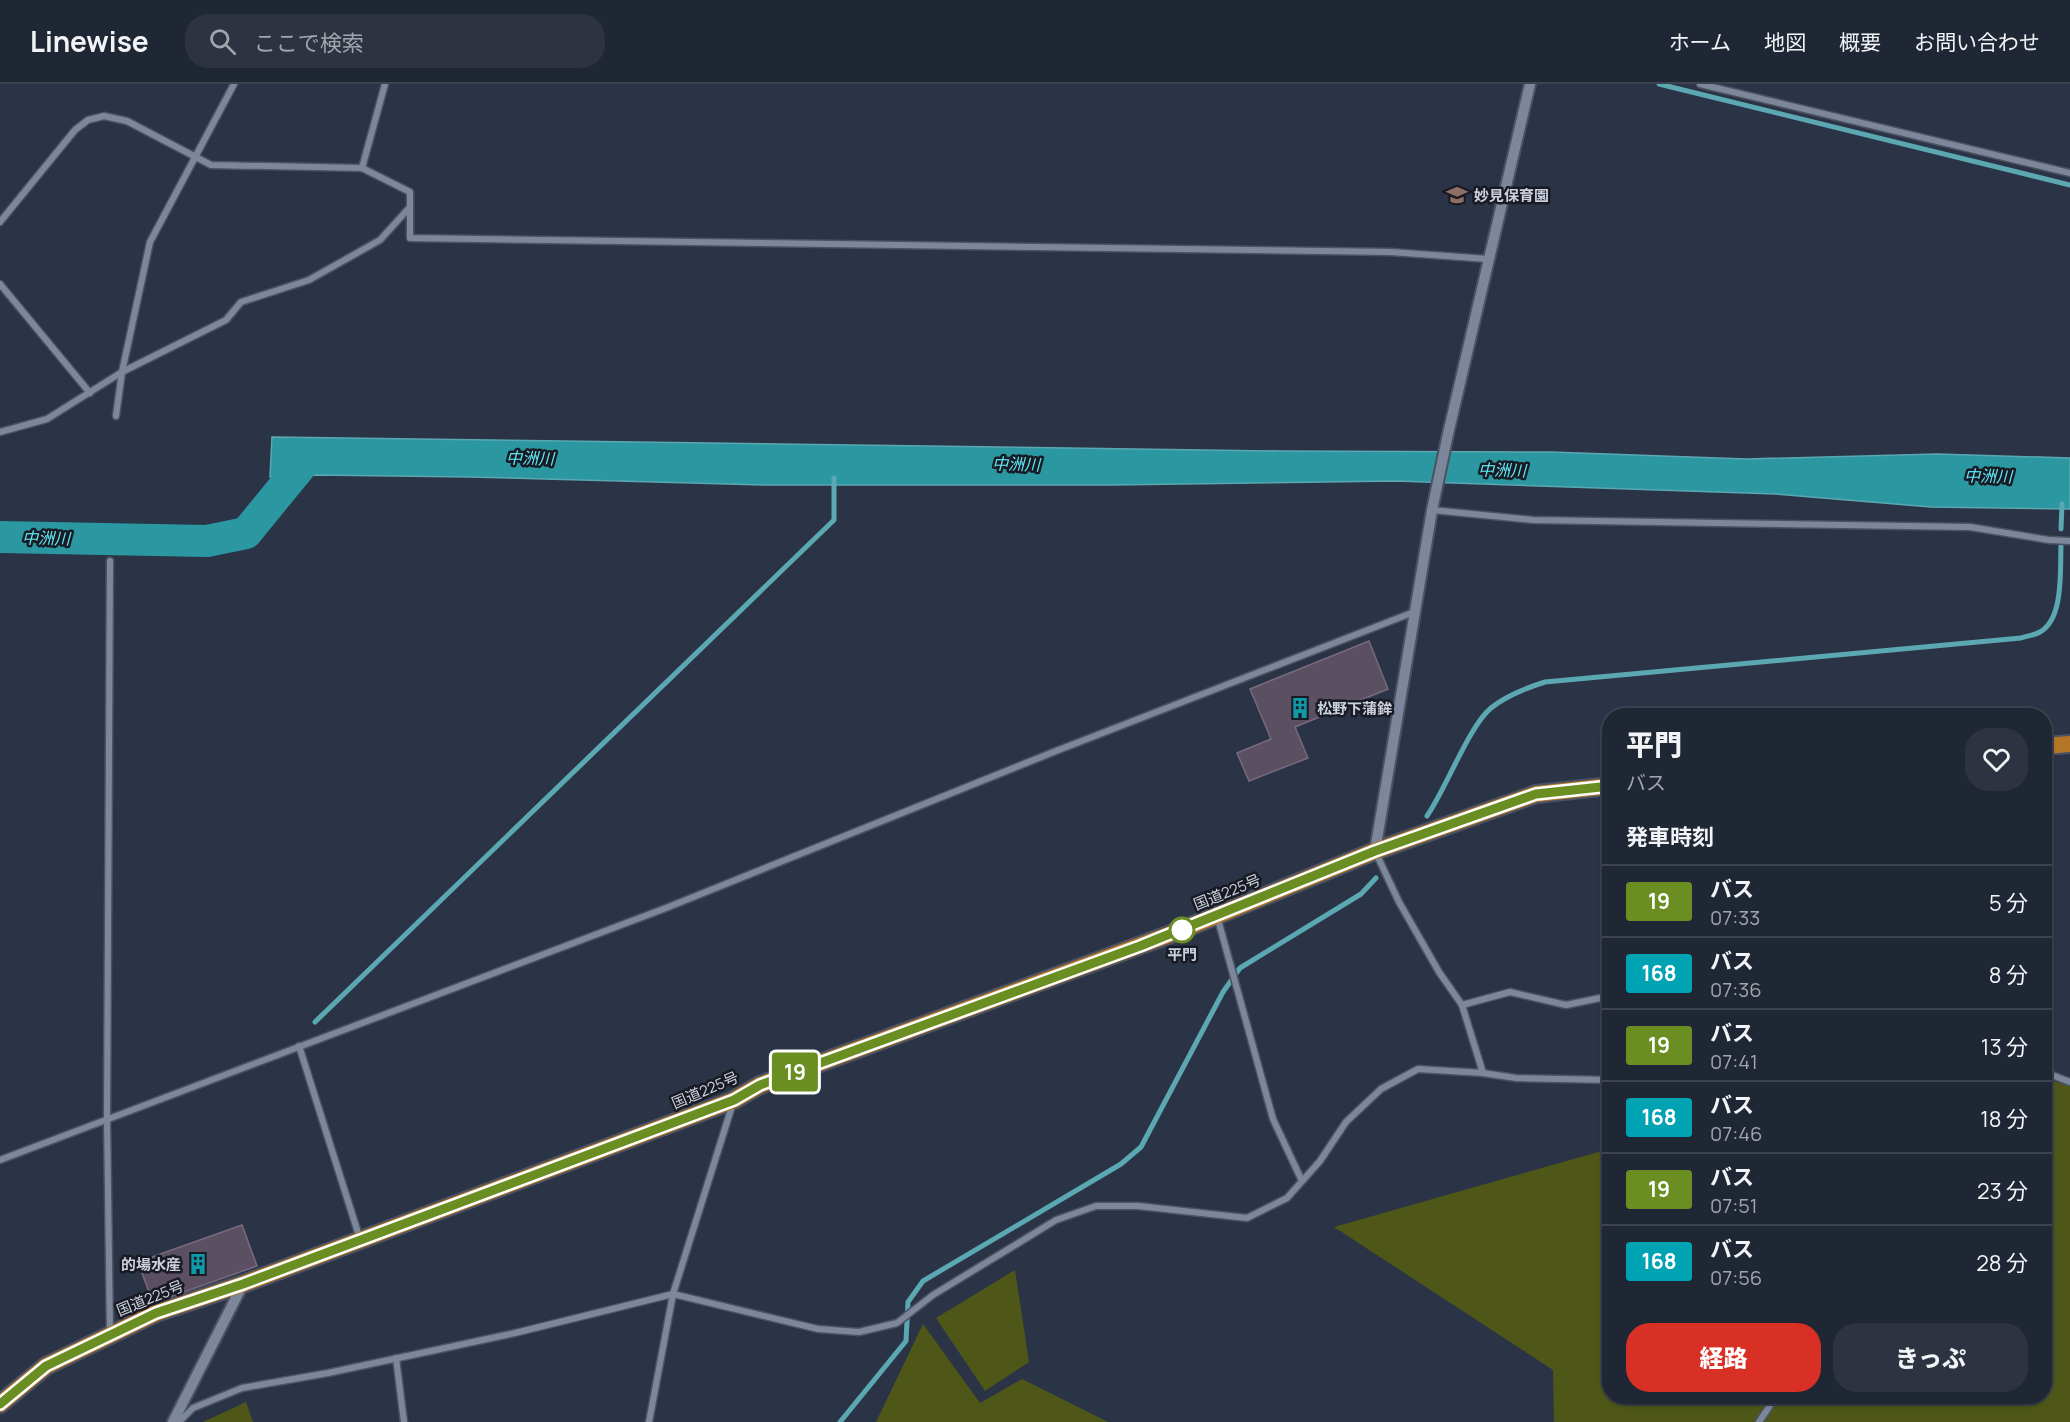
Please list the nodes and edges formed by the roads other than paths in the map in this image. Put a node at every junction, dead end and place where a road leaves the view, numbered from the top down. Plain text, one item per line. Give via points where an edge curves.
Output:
1 (234, 84) edge
2 (385, 84) edge
3 (1530, 84) edge
4 (1700, 84) edge
5 (196, 158) junction
6 (362, 168) junction
7 (2070, 173) edge
8 (410, 207) junction
9 (0, 222) edge
10 (1488, 259) junction
11 (0, 284) edge
12 (122, 372) junction
13 (90, 393) junction
14 (116, 416) dead end
15 (0, 432) edge
16 (1433, 506) junction
17 (2070, 541) edge
18 (110, 561) dead end
19 (1414, 612) junction
20 (2070, 744) edge
21 (2052, 746) edge
22 (1602, 787) edge
23 (1375, 851) junction
24 (1217, 916) junction
25 (1602, 998) edge
26 (1462, 1005) junction
27 (299, 1046) junction
28 (1483, 1073) junction
29 (2052, 1075) edge
30 (1602, 1080) edge
31 (2070, 1082) edge
32 (734, 1100) junction
33 (106, 1118) junction
34 (0, 1160) edge
35 (1302, 1180) junction
36 (360, 1240) junction
37 (243, 1284) junction
38 (674, 1294) junction
39 (110, 1334) junction
40 (396, 1358) junction
41 (0, 1404) edge
42 (1771, 1404) edge
43 (173, 1422) edge
44 (179, 1422) edge
45 (404, 1422) edge
46 (649, 1422) edge
47 (1759, 1422) edge

1 - 5 street
2 - 6 street
3 - 10 street
4 - 7 street
5 - 6 street via 211,165
5 - 9 street via 127,121 104,116 88,120 75,130
5 - 12 street via 150,242
6 - 8 street via 410,192
8 - 10 street via 410,238 1391,252
8 - 12 street via 380,240 309,280 241,302 226,320
10 - 16 street
11 - 13 street
12 - 13 street
12 - 14 street
13 - 15 street via 47,419
16 - 17 street via 1533,520 1970,527
16 - 19 street
18 - 33 street
19 - 23 street
19 - 27 street via 666,908
20 - 21 highway
22 - 23 highway, 国道225号 via 1536,794
23 - 24 highway, 国道225号
23 - 26 street via 1399,902
24 - 32 highway, 国道225号 via 760,1085
24 - 35 street via 1273,1119
25 - 26 street via 1566,1005 1510,992
26 - 28 street
27 - 33 street
27 - 36 street
28 - 30 street via 1516,1078
28 - 35 street via 1418,1069 1381,1089 1346,1122
29 - 31 street
32 - 36 highway, 国道225号
32 - 38 street
33 - 34 street
33 - 39 street
35 - 38 street via 1287,1197 1248,1218 1138,1206 1096,1206 1056,1220 933,1295 897,1323 859,1332 818,1329
36 - 37 highway, 国道225号
37 - 39 highway, 国道225号 via 156,1313
37 - 43 street
38 - 40 street
38 - 46 street
39 - 41 highway, 国道225号 via 46,1366
40 - 44 street via 242,1388 193,1408
40 - 45 street
42 - 47 street

